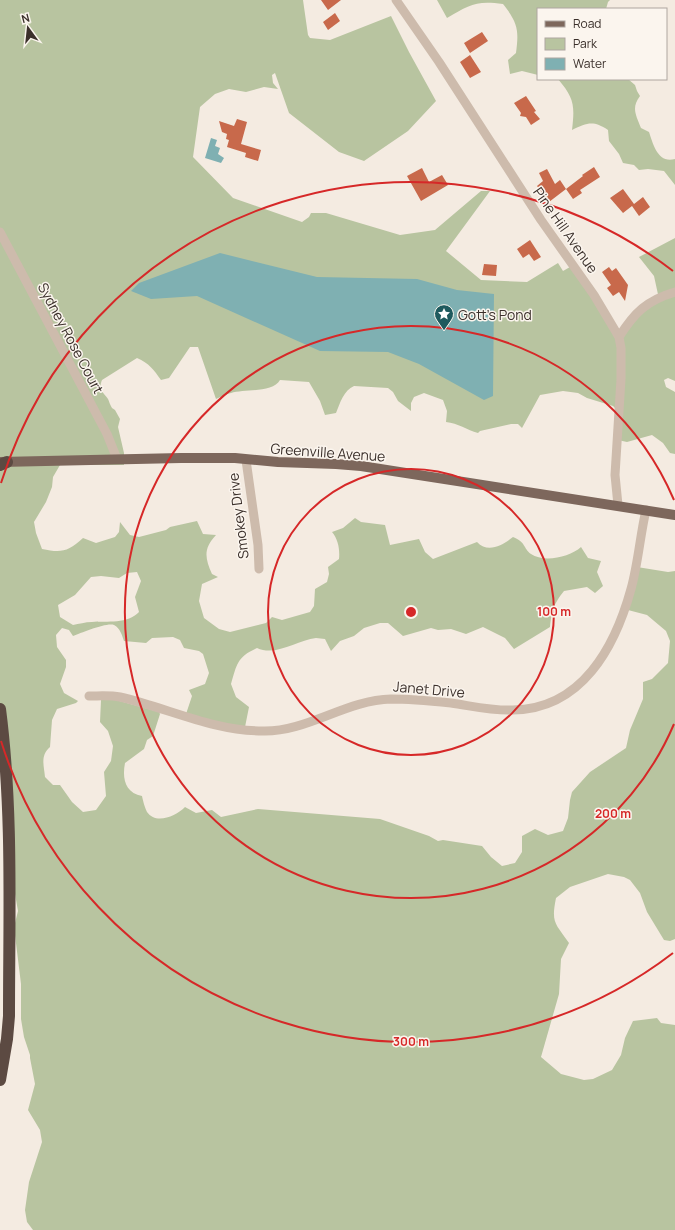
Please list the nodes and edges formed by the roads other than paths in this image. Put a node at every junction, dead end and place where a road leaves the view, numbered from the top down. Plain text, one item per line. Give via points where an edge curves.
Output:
1 (396, 0) edge
2 (0, 232) edge
3 (675, 292) edge
4 (619, 337) junction
5 (117, 459) junction
6 (246, 460) junction
7 (2, 463) edge
8 (618, 505) junction
9 (646, 510) junction
10 (675, 515) edge
11 (258, 569) dead end
12 (89, 696) dead end
13 (0, 709) edge
14 (0, 1080) edge

1 - 4 street, Pine Hill Avenue via 439,62 540,220 594,295
2 - 5 street, Sydney Rose Court via 107,434
3 - 4 street via 662,296 639,310
4 - 8 street, Pine Hill Avenue via 621,379 616,476
5 - 6 main road, Greenville Avenue
5 - 7 main road, Greenville Avenue
6 - 8 main road, Greenville Avenue via 361,466
6 - 11 street, Smokey Drive via 258,545
8 - 9 main road, Greenville Avenue
9 - 10 main road, Greenville Avenue
9 - 12 street, Janet Drive via 632,587 620,623 606,651 590,674 576,687 548,704 515,710 489,710 451,703 374,700 299,725 277,731 263,731 194,720 118,697
13 - 14 highway via 9,824 10,908 8,1039

